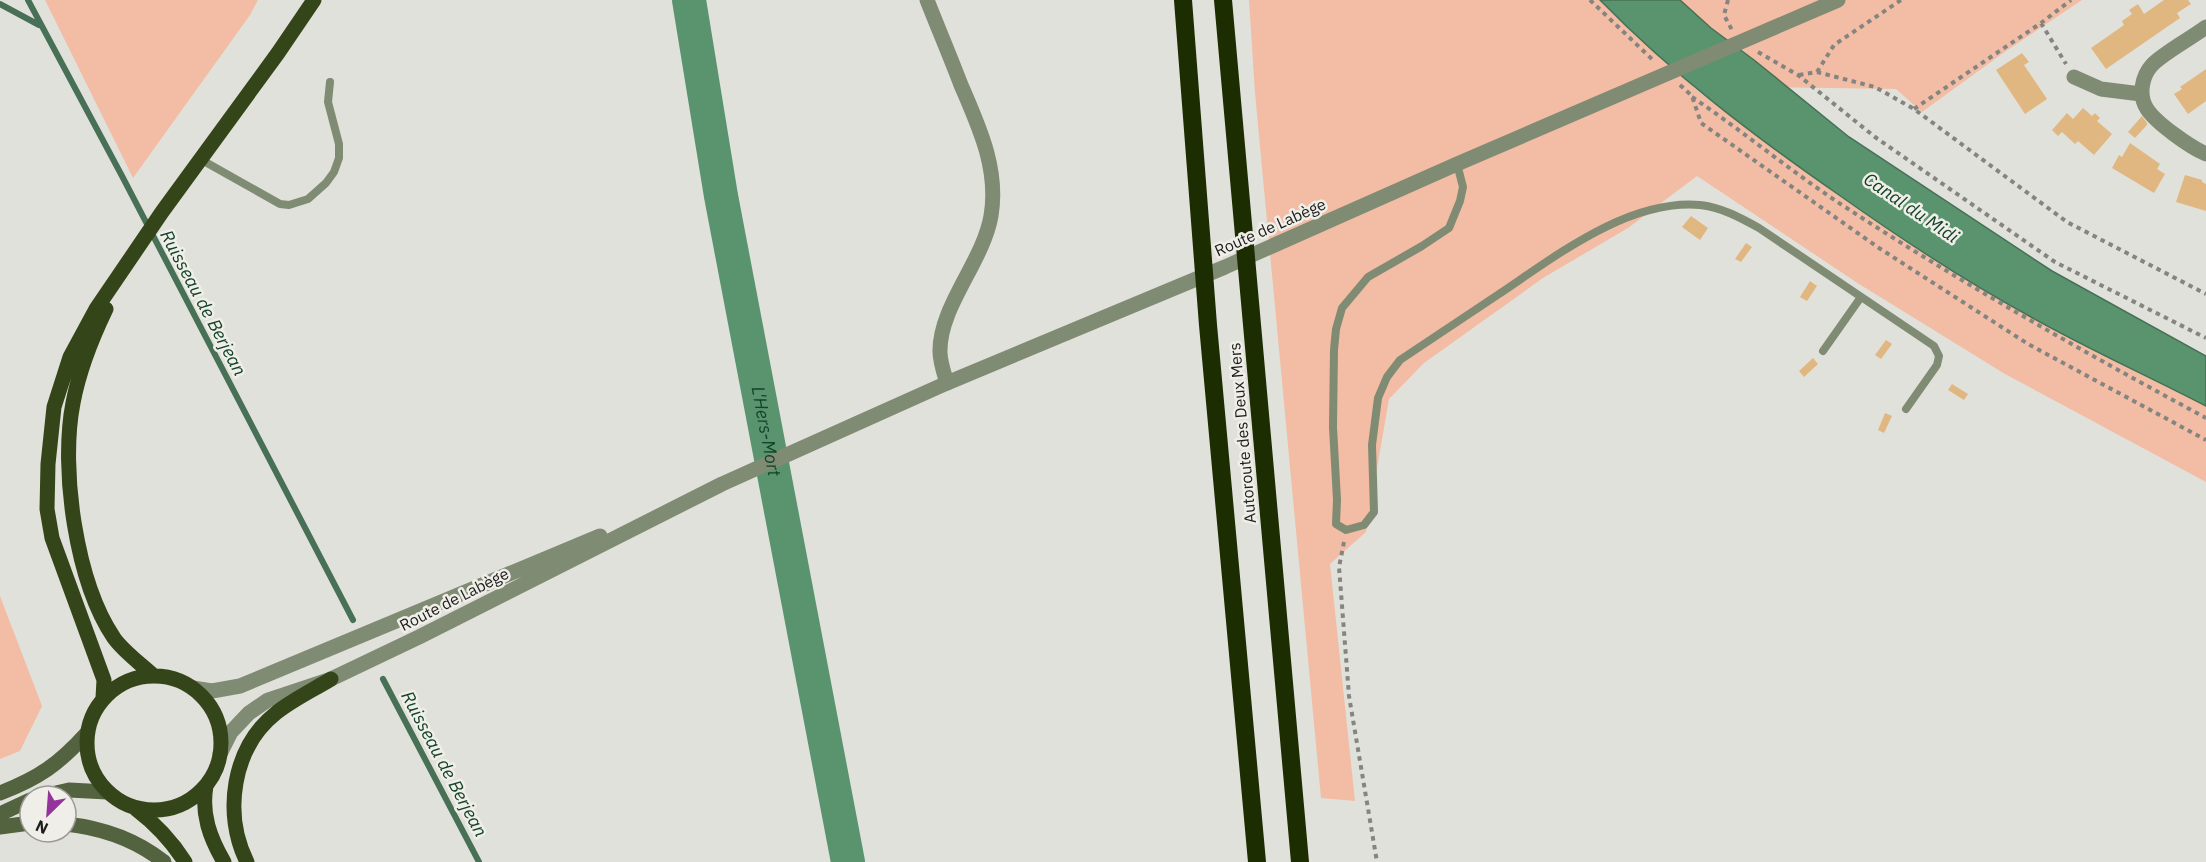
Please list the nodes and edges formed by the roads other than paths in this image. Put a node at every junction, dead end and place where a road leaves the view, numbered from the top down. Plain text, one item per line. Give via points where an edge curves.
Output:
1 (314, 0) edge
2 (927, 0) edge
3 (1183, 0) edge
4 (1223, 0) edge
5 (1838, 0) edge
6 (2206, 27) edge
7 (2074, 77) road end
8 (330, 82) dead end
9 (2141, 94) junction
10 (2206, 154) edge
11 (200, 159) junction
12 (1457, 164) junction
13 (129, 260) junction
14 (1861, 297) junction
15 (1823, 351) dead end
16 (947, 383) junction
17 (1906, 409) dead end
18 (720, 486) junction
19 (154, 676) junction
20 (331, 679) junction
21 (193, 688) junction
22 (103, 699) junction
23 (87, 733) junction
24 (220, 754) junction
25 (206, 786) junction
26 (78, 790) edge
27 (107, 792) junction
28 (0, 793) edge
29 (18, 806) edge
30 (133, 808) junction
31 (0, 814) edge
32 (18, 825) edge
33 (78, 825) edge
34 (0, 827) edge
35 (164, 862) edge
36 (185, 862) edge
37 (224, 862) edge
38 (246, 862) edge
39 (1257, 862) edge
40 (1300, 862) edge

1 - 11 main road
2 - 16 street via 986,146 992,179 986,236 943,327 940,353
3 - 39 highway, Autoroute des Deux Mers
4 - 40 highway, Autoroute des Deux Mers
5 - 12 street, Route de Labège
6 - 9 street via 2152,64
7 - 9 street via 2101,89
8 - 11 lane via 328,102 339,158 326,183 308,199 280,204
9 - 10 street via 2146,109 2192,148
11 - 13 main road
12 - 14 lane via 1463,188 1449,228 1368,277 1342,309 1334,350 1333,427 1336,524 1346,530 1364,525 1374,512 1372,445 1378,398 1400,360 1593,233 1631,216 1670,206 1701,205 1731,213 1760,228
12 - 16 street, Route de Labège via 1225,267
13 - 19 main road via 99,325 73,404 70,506 84,566 101,613 115,639
13 - 22 main road via 70,357 54,407 48,464 47,509 52,538 100,666
14 - 15 lane
14 - 17 lane via 1934,346 1939,356 1938,365
16 - 18 street, Route de Labège
18 - 20 street, Route de Labège
18 - 21 street, Route de Labège via 240,686 212,691
19 - 21 main road via 168,677
19 - 22 main road via 135,678
20 - 24 street, Route de Labège via 268,700 231,732
20 - 38 main road via 275,714 248,749 233,797 235,823
21 - 24 main road via 216,717 221,735
22 - 23 main road
23 - 27 main road via 87,754 94,775
23 - 28 main road via 43,774
24 - 25 main road via 216,771
25 - 30 main road via 191,800 173,808
25 - 37 main road via 204,814
26 - 27 main road
27 - 30 main road
29 - 31 main road
30 - 36 main road via 161,829
32 - 34 main road
33 - 35 main road via 137,843

